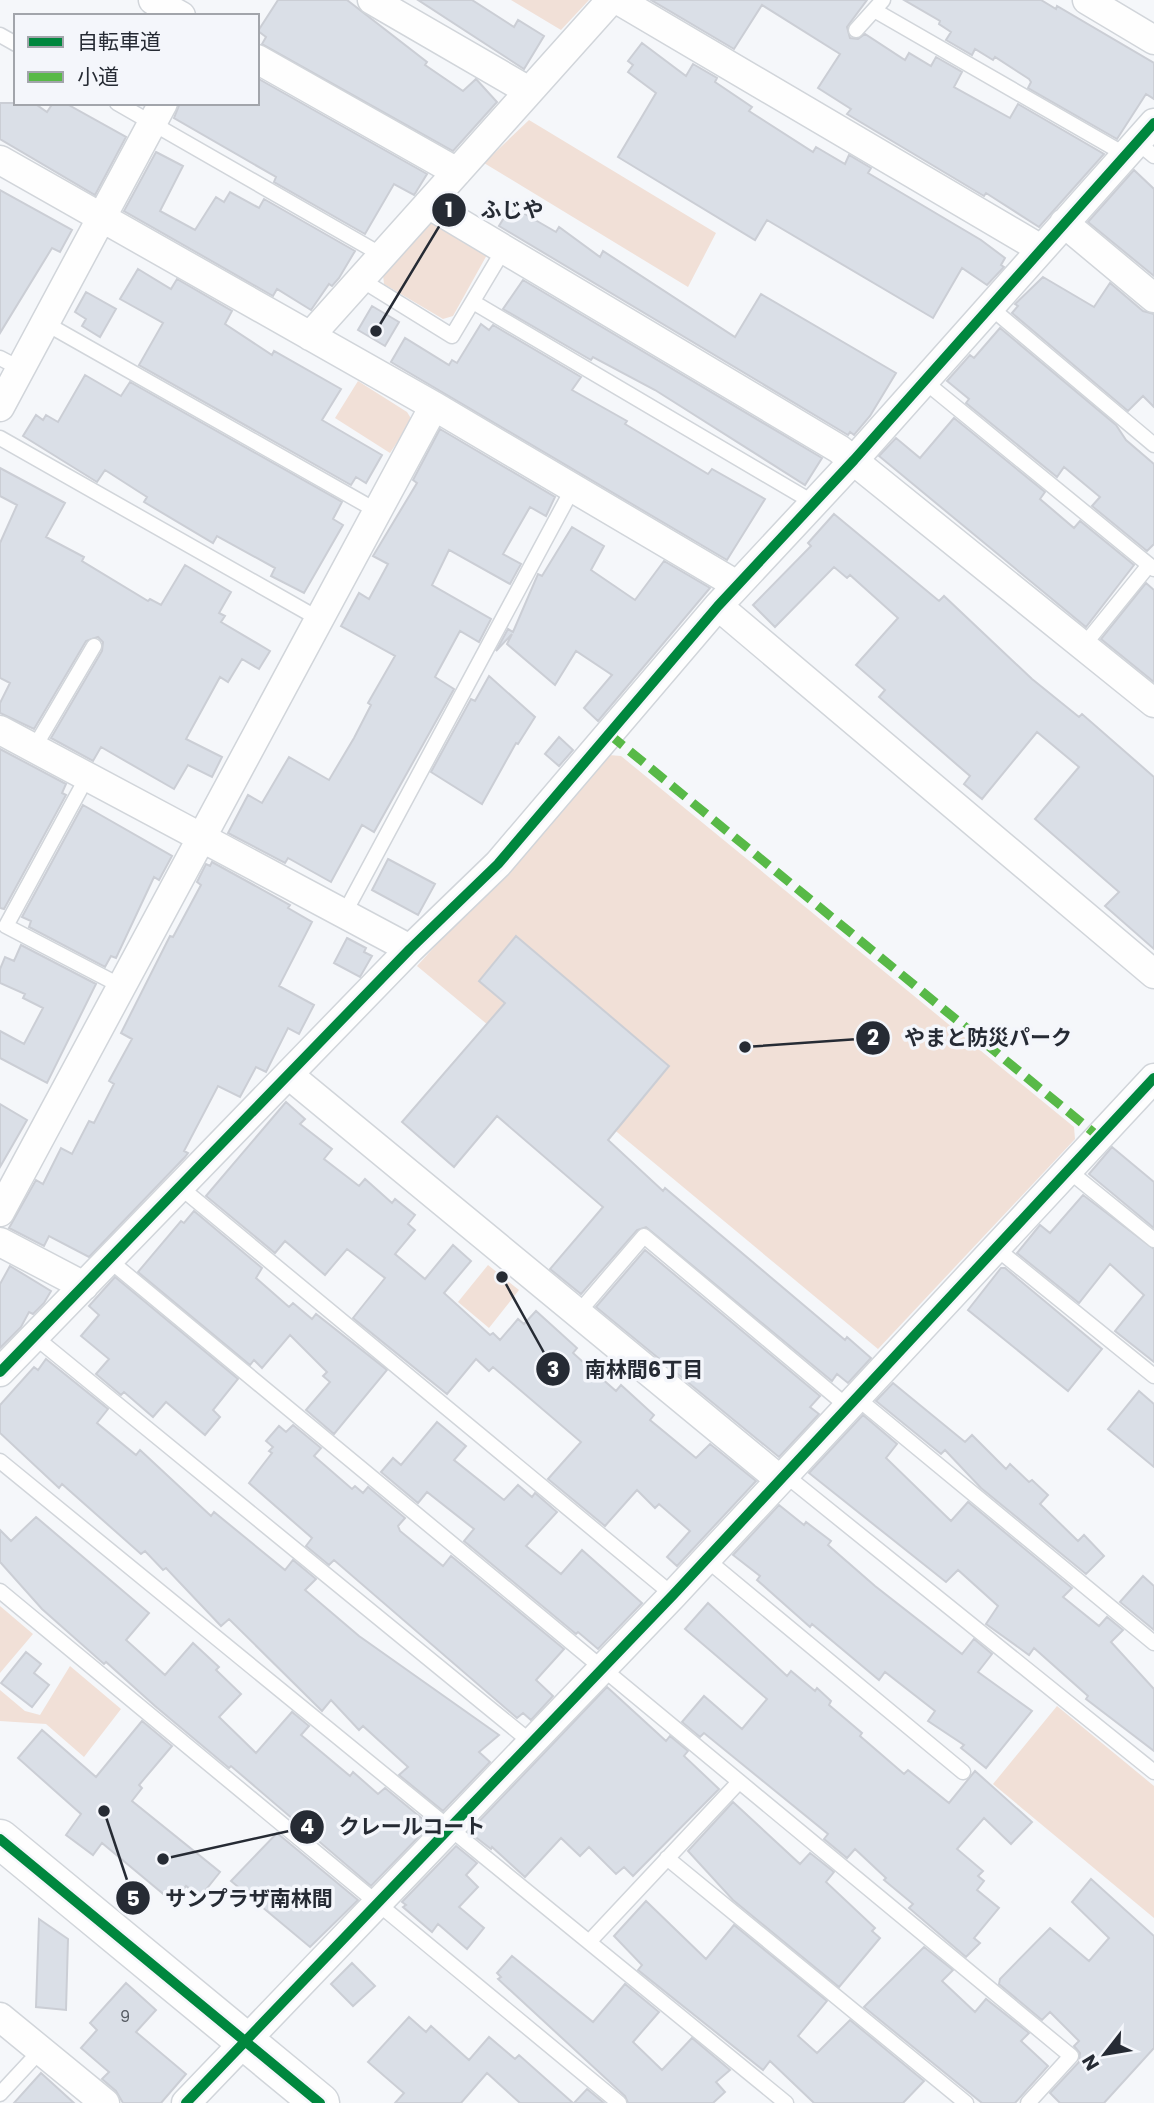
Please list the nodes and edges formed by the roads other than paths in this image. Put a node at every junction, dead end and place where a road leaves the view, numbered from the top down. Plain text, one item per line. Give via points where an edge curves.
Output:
1 (153, 0) edge
2 (372, 0) edge
3 (611, 0) edge
4 (618, 0) edge
5 (1087, 0) edge
6 (878, 5) edge
7 (178, 14) edge
8 (856, 30) dead end
9 (1154, 40) edge
10 (259, 60) edge
11 (529, 91) junction
12 (125, 105) edge
13 (157, 113) edge
14 (1143, 144) edge
15 (0, 160) edge
16 (457, 172) junction
17 (428, 204) junction
18 (100, 219) junction
19 (1064, 223) junction
20 (504, 249) junction
21 (1041, 249) junction
22 (382, 255) junction
23 (360, 279) junction
24 (1154, 298) edge
25 (473, 302) junction
26 (990, 307) junction
27 (45, 323) junction
28 (310, 336) junction
29 (10, 363) edge
30 (924, 381) junction
31 (434, 406) junction
32 (0, 407) edge
33 (0, 439) edge
34 (1154, 445) edge
35 (854, 460) junction
36 (573, 488) junction
37 (814, 503) junction
38 (377, 511) junction
39 (1151, 567) edge
40 (737, 585) junction
41 (718, 606) junction
42 (319, 619) junction
43 (1084, 645) junction
44 (94, 646) dead end
45 (1154, 703) edge
46 (0, 730) edge
47 (34, 748) junction
48 (87, 777) junction
49 (201, 838) junction
50 (344, 914) junction
51 (410, 949) junction
52 (1154, 974) edge
53 (121, 986) junction
54 (289, 1074) junction
55 (1154, 1078) edge
56 (1069, 1171) junction
57 (180, 1187) junction
58 (0, 1212) edge
59 (1154, 1240) edge
60 (0, 1241) edge
61 (997, 1249) junction
62 (109, 1260) junction
63 (84, 1286) junction
64 (578, 1313) junction
65 (35, 1337) junction
66 (0, 1372) edge
67 (1154, 1376) edge
68 (853, 1403) junction
69 (0, 1461) edge
70 (782, 1476) junction
71 (706, 1559) junction
72 (0, 1591) edge
73 (673, 1595) junction
74 (1154, 1643) edge
75 (602, 1667) junction
76 (532, 1743) junction
77 (963, 1772) dead end
78 (1154, 1772) edge
79 (737, 1783) junction
80 (450, 1827) junction
81 (0, 1839) edge
82 (667, 1858) junction
83 (377, 1904) junction
84 (589, 1942) junction
85 (0, 2017) edge
86 (243, 2041) junction
87 (40, 2051) junction
88 (0, 2094) edge
89 (105, 2103) edge
90 (186, 2103) edge
91 (320, 2103) edge
92 (619, 2103) edge
93 (786, 2103) edge
94 (965, 2103) edge
95 (1028, 2103) edge

1 - 7 street
2 - 11 street
3 - 11 street
4 - 21 street
5 - 9 street
6 - 8 lane
6 - 14 lane
10 - 16 street
11 - 16 street
12 - 13 lane
13 - 18 street
13 - 22 lane
14 - 19 street
15 - 18 street
16 - 17 street
17 - 20 street
17 - 22 street
18 - 27 street
18 - 28 street
19 - 21 street
19 - 24 street
20 - 25 lane
20 - 35 street
21 - 26 street
22 - 23 street
23 - 25 lane via 452,336
23 - 28 street
25 - 37 lane
26 - 30 street
26 - 34 lane
27 - 29 street
27 - 38 lane
28 - 31 street
29 - 32 street
30 - 35 street
30 - 39 lane
31 - 36 street
31 - 38 street
33 - 42 lane
35 - 37 street
35 - 43 street
36 - 40 street
36 - 50 lane
37 - 40 street
38 - 42 street
39 - 43 lane
40 - 41 street
41 - 51 street via 498,864
41 - 52 street
42 - 49 street
43 - 45 street
44 - 47 lane
46 - 47 street
47 - 48 street
48 - 49 street
48 - 53 lane via 6,926
49 - 50 street
49 - 53 street
50 - 51 street
51 - 54 street
53 - 58 street
54 - 57 street
54 - 64 street
55 - 56 street
56 - 59 lane
56 - 61 street
57 - 62 street
57 - 73 lane
60 - 63 street
61 - 67 lane
61 - 68 street
62 - 63 street
62 - 75 lane
63 - 65 street
64 - 68 lane via 644,1236
64 - 70 street
65 - 66 street
65 - 76 lane
68 - 70 street
68 - 74 lane
69 - 80 lane
70 - 71 street
70 - 78 lane
71 - 73 street
71 - 77 lane
72 - 83 lane
73 - 75 street
75 - 76 street
75 - 79 lane
76 - 80 street
79 - 82 lane
79 - 95 lane via 1071,2056
80 - 83 street
80 - 84 lane
81 - 86 street
82 - 84 lane
82 - 94 lane
83 - 86 street
83 - 92 lane
84 - 93 lane
85 - 87 street
86 - 90 street
86 - 91 street
87 - 88 lane
87 - 89 street

